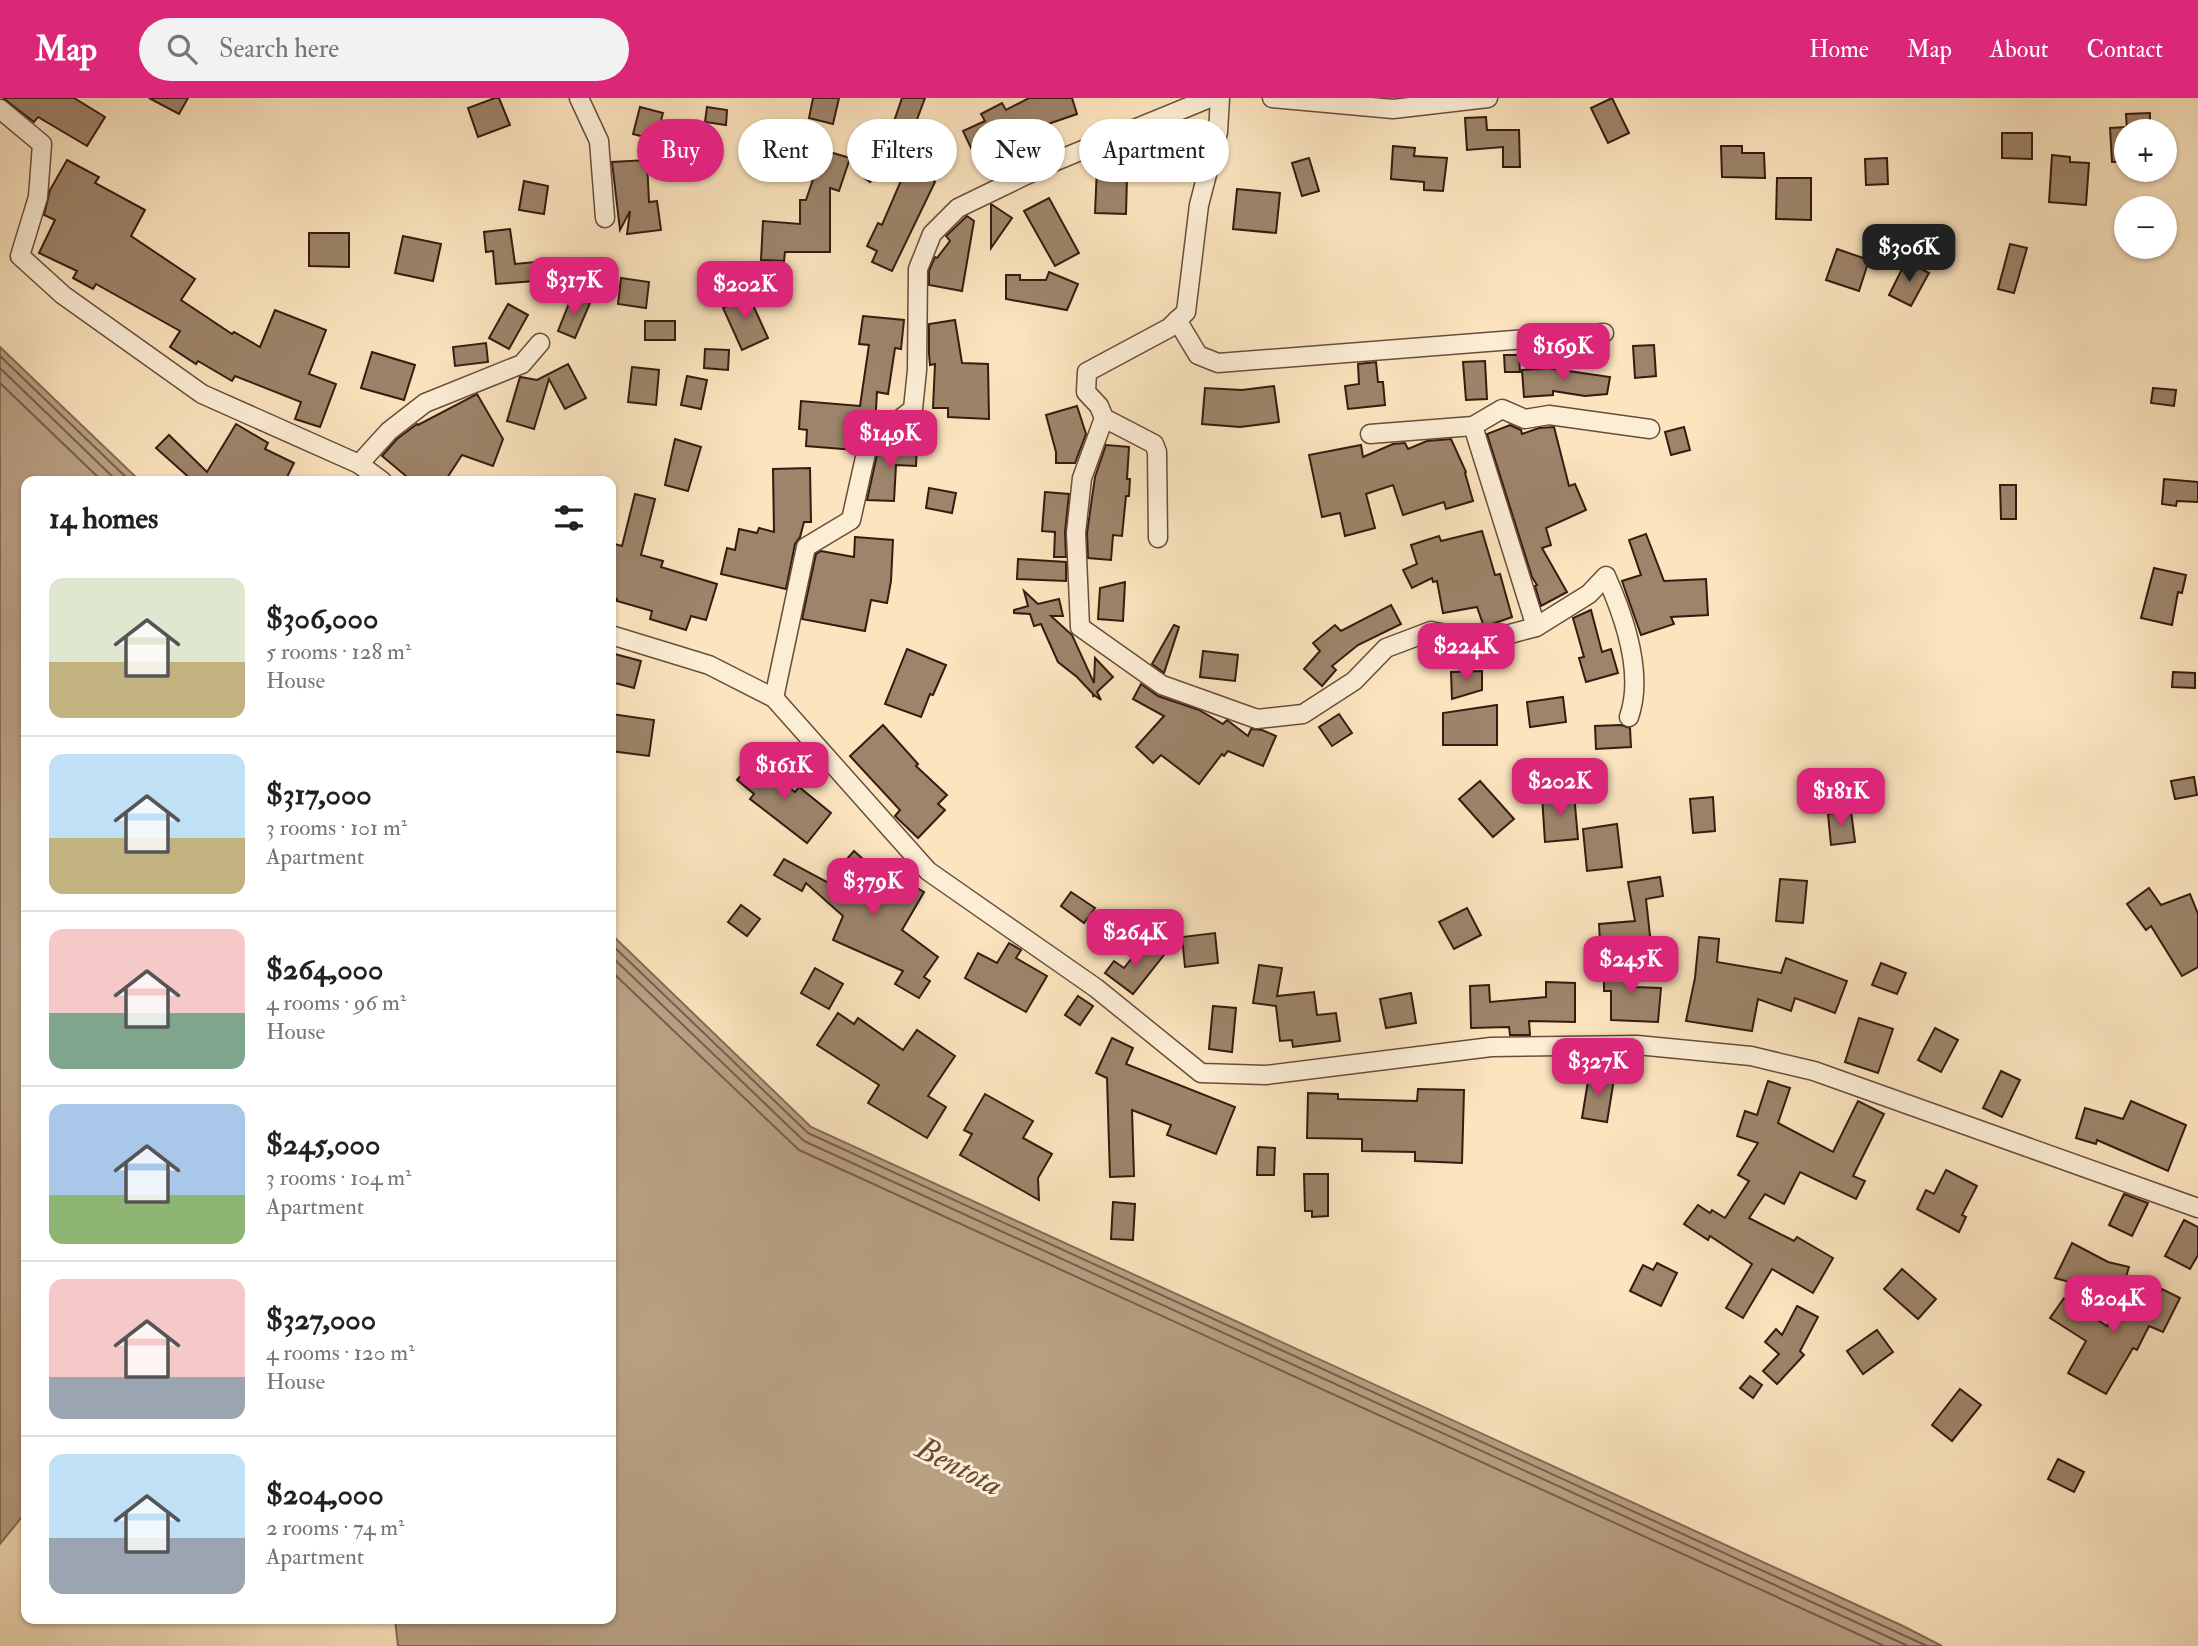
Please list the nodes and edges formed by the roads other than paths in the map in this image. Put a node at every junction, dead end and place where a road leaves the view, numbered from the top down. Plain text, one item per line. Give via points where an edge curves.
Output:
1 (579, 98) edge
2 (1210, 98) edge
3 (1220, 98) edge
4 (1272, 98) edge
5 (1488, 98) edge
6 (0, 109) edge
7 (605, 218) dead end
8 (1177, 320) junction
9 (1604, 333) dead end
10 (540, 343) dead end
11 (1104, 418) junction
12 (1473, 426) junction
13 (1650, 429) dead end
14 (1370, 434) dead end
15 (359, 464) junction
16 (375, 476) edge
17 (1158, 538) dead end
18 (1536, 627) junction
19 (616, 636) edge
20 (774, 698) junction
21 (1629, 717) dead end
22 (2198, 1208) edge

1 - 7 street via 599,141
2 - 20 street via 1051,163 958,208 932,234 918,269 913,409 868,444 851,520 806,547
3 - 8 street via 1218,132 1199,205 1186,312
4 - 5 street via 1393,109
6 - 15 street via 42,144 38,197 20,256 63,295 202,394
8 - 9 street via 1198,355 1218,363
8 - 11 street via 1087,372 1086,392
10 - 15 street via 522,363 425,403 388,431
11 - 17 street via 1154,444
11 - 18 street via 1080,492 1076,533 1080,627 1162,685 1257,719 1303,714 1354,681 1386,648 1408,639 1431,631 1484,642
12 - 13 street via 1502,409 1525,419 1549,415
12 - 14 street
12 - 18 street
15 - 16 street
18 - 21 street via 1589,593 1606,576 1629,641 1635,701
19 - 20 street via 709,664
20 - 22 street via 928,870 1096,988 1201,1073 1266,1075 1491,1047 1637,1045 1751,1056 1814,1071

